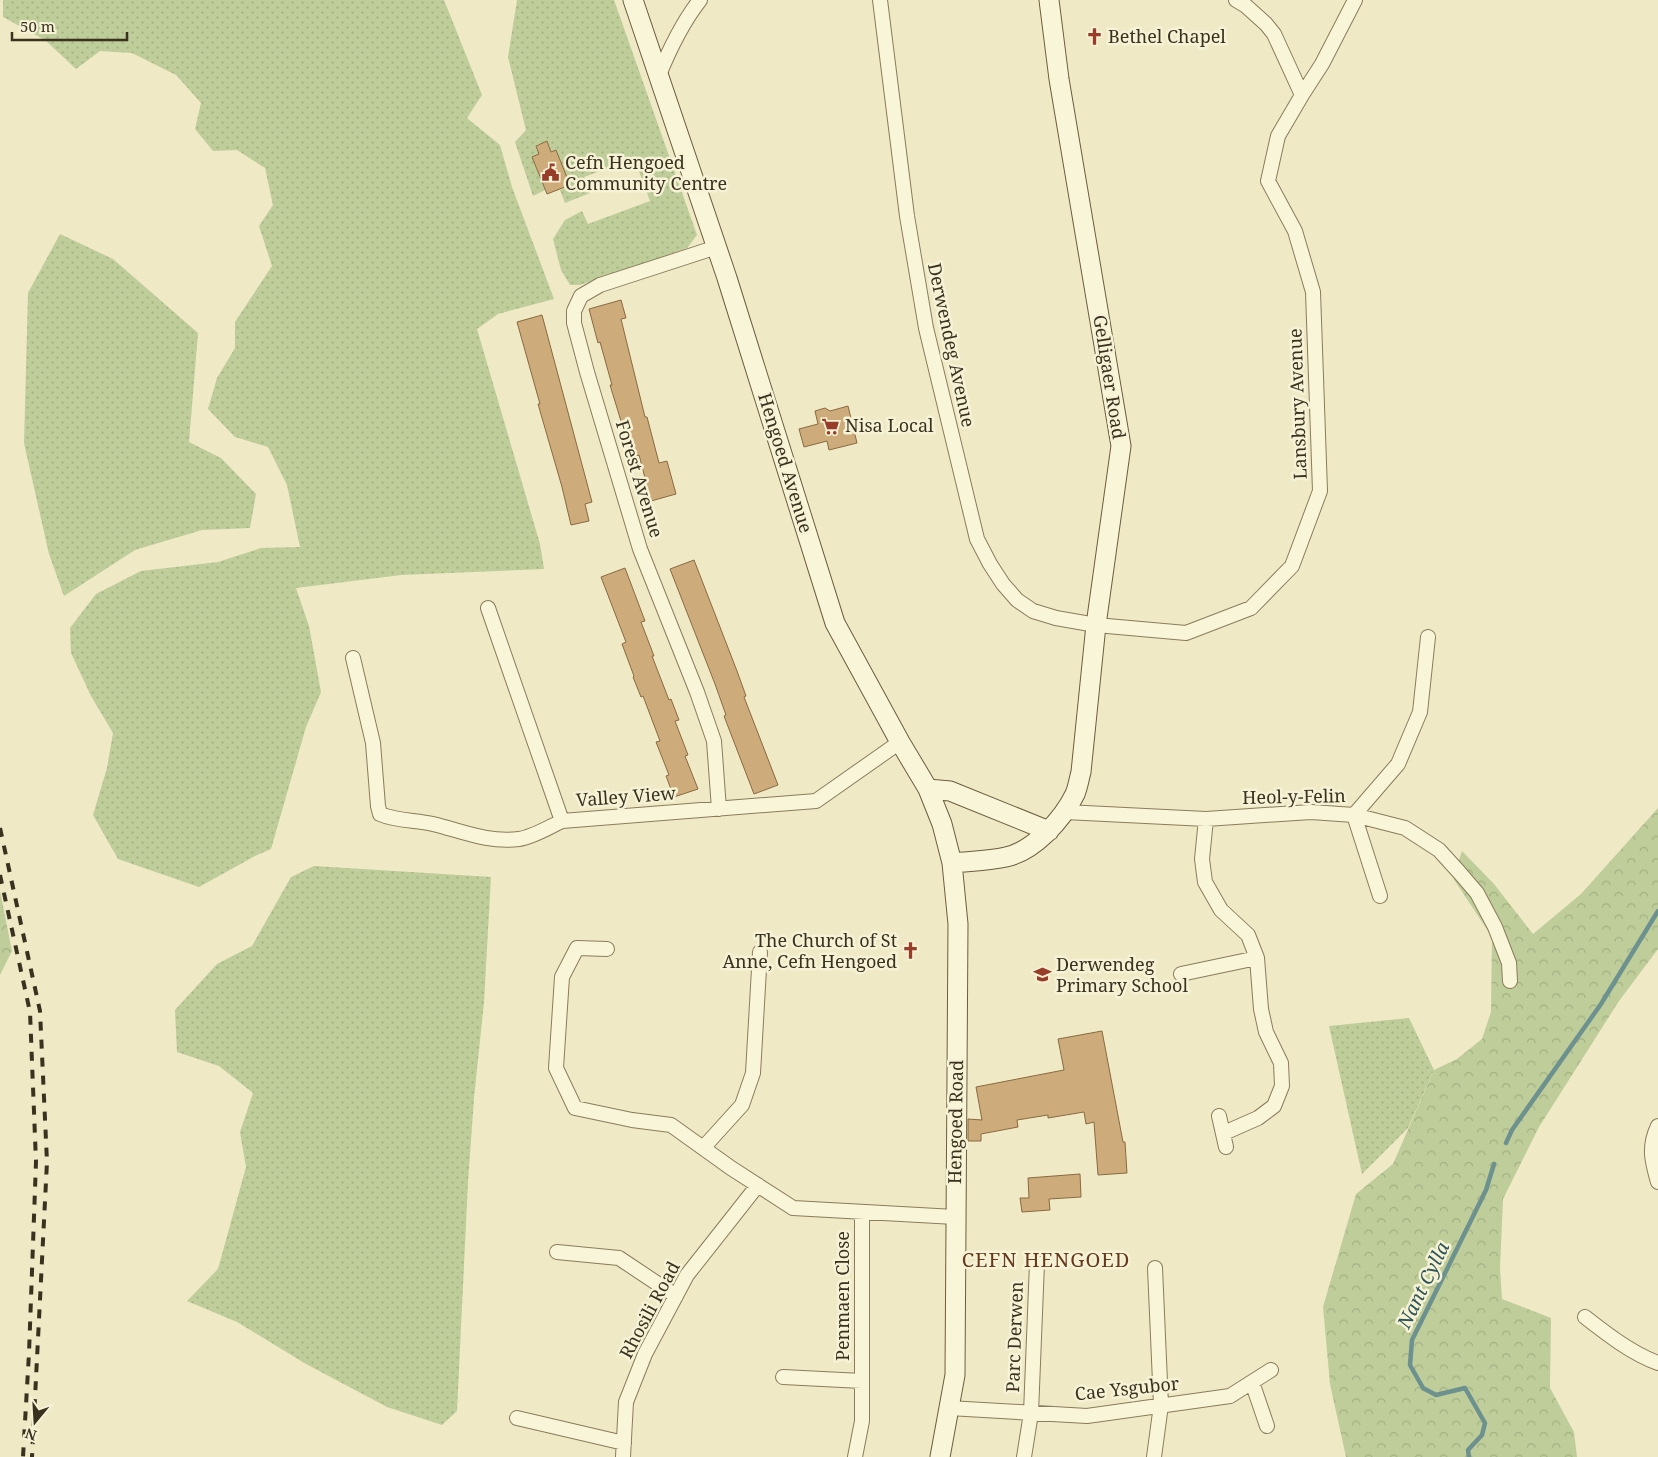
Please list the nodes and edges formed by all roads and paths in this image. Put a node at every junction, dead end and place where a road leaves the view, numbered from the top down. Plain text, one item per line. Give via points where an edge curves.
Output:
1 (633, 0) edge
2 (700, 0) edge
3 (880, 0) edge
4 (1049, 0) edge
5 (1236, 0) edge
6 (1355, 0) edge
7 (659, 75) junction
8 (1302, 95) junction
9 (717, 247) junction
10 (488, 608) dead end
11 (1096, 625) junction
12 (1428, 637) dead end
13 (353, 658) dead end
14 (900, 742) junction
15 (928, 789) junction
16 (719, 809) junction
17 (1065, 812) junction
18 (1354, 815) junction
19 (1206, 819) junction
20 (562, 821) junction
21 (1049, 831) junction
22 (952, 863) junction
23 (1380, 896) dead end
24 (607, 949) dead end
25 (760, 952) dead end
26 (1257, 958) junction
27 (1181, 974) dead end
28 (1510, 981) dead end
29 (1219, 1116) dead end
30 (1658, 1126) edge
31 (1224, 1133) junction
32 (1226, 1147) dead end
33 (703, 1148) junction
34 (1658, 1182) edge
35 (758, 1185) junction
36 (862, 1212) junction
37 (955, 1217) junction
38 (557, 1252) dead end
39 (1037, 1263) dead end
40 (1155, 1268) dead end
41 (676, 1296) junction
42 (1585, 1317) dead end
43 (1658, 1363) edge
44 (1271, 1370) dead end
45 (783, 1377) dead end
46 (862, 1381) junction
47 (1252, 1382) junction
48 (1162, 1405) junction
49 (949, 1408) junction
50 (1031, 1413) junction
51 (517, 1418) dead end
52 (1267, 1426) dead end
53 (624, 1443) junction
54 (622, 1457) edge
55 (855, 1457) edge
56 (940, 1457) edge
57 (1024, 1457) edge
58 (1154, 1457) edge

1 - 7 street, Hengoed Avenue
2 - 7 street via 684,22
3 - 11 street, Derwendeg Avenue via 907,216 926,328 978,539 990,564 1017,600 1048,616
4 - 11 street, Gelligaer Road via 1121,446
5 - 8 street via 1274,34
6 - 8 street, Lansbury Avenue
7 - 9 street, Hengoed Avenue
8 - 11 street, Lansbury Avenue via 1278,136 1268,181 1295,231 1313,292 1320,491 1292,566 1252,608 1186,633
9 - 14 street, Hengoed Avenue via 836,623
9 - 16 street, Forest Avenue via 600,285 581,296 574,311 574,323 640,548 714,741
10 - 20 street, Valley View
11 - 17 street, Gelligaer Road via 1081,772 1076,792
12 - 18 street, Heol-y-Felin via 1420,712 1398,764
13 - 20 street via 373,743 380,814 498,840 521,839
14 - 15 street, Hengoed Avenue
14 - 16 street, Valley View via 816,801
15 - 21 street via 950,791
15 - 22 street, Hengoed Road via 942,824
16 - 20 street, Valley View
17 - 19 street, Heol-y-Felin
17 - 21 street, Gelligaer Road
18 - 19 street, Heol-y-Felin via 1311,812
18 - 23 street
18 - 28 street via 1405,828 1439,850 1460,872 1477,893 1495,927 1510,963
19 - 26 street via 1202,859 1205,882 1222,910 1248,935
21 - 22 street, Gelligaer Road via 1030,846 1007,857
22 - 37 street, Hengoed Road via 958,924
24 - 33 street via 577,948 562,977 556,1068 571,1100 575,1108 671,1125
25 - 33 street via 753,1073 742,1105
26 - 27 street
26 - 31 street via 1261,1009 1266,1032 1281,1063 1282,1086 1274,1106 1258,1118
29 - 31 street
30 - 34 street via 1653,1136 1651,1156
31 - 32 street
33 - 35 street
35 - 36 street via 793,1208
35 - 41 street, Rhosili Road via 687,1275
36 - 37 street
36 - 46 street, Penmaen Close
37 - 49 street, Hengoed Road via 955,1375
38 - 41 street via 619,1258
39 - 50 street, Parc Derwen
40 - 48 street
41 - 53 street, Rhosili Road via 645,1354 626,1402
42 - 43 street via 1608,1335
44 - 47 street, Cae Ysgubor
45 - 46 street, Penmaen Close
46 - 55 street, Penmaen Close via 862,1421
47 - 48 street, Cae Ysgubor via 1230,1396
47 - 52 street
48 - 50 street, Cae Ysgubor via 1088,1416
48 - 58 street
49 - 50 street, Cae Ysgubor
49 - 56 street, Hengoed Road
50 - 57 street, Parc Derwen
51 - 53 street
53 - 54 street, Rhosili Road

